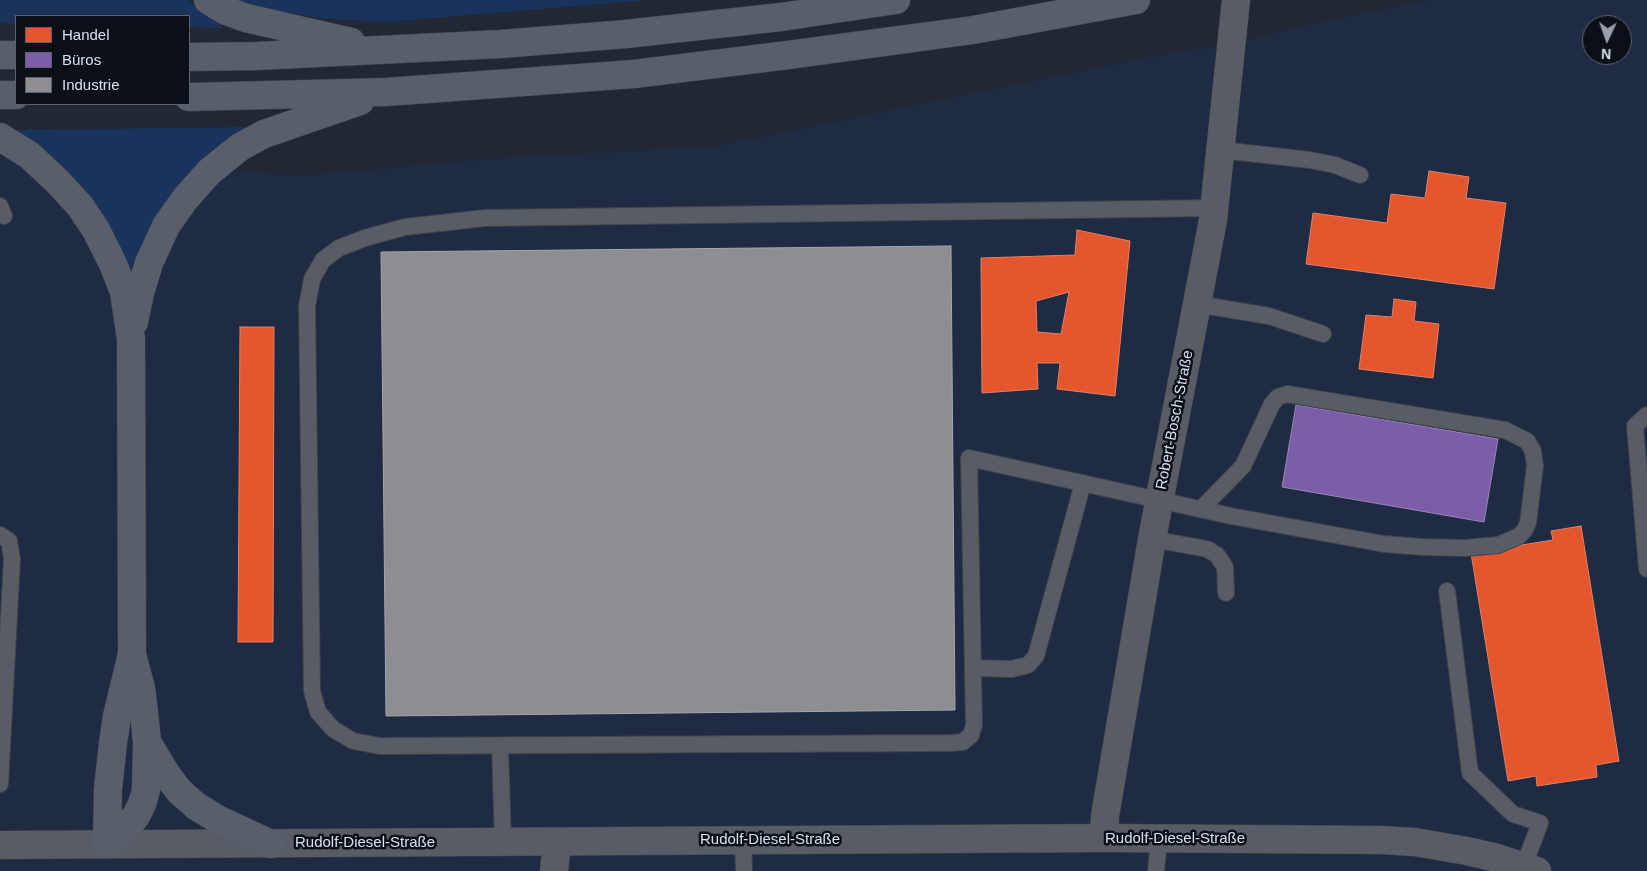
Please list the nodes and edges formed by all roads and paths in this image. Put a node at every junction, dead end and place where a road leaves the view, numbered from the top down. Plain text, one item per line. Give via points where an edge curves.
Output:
1 (208, 0) edge
2 (896, 0) edge
3 (1136, 0) edge
4 (1236, 0) edge
5 (387, 50) junction
6 (0, 55) edge
7 (15, 55) edge
8 (190, 57) edge
9 (386, 92) junction
10 (0, 95) edge
11 (15, 96) edge
12 (190, 97) edge
13 (0, 137) edge
14 (1221, 150) junction
15 (1360, 175) dead end
16 (1214, 208) junction
17 (1197, 304) junction
18 (1322, 334) dead end
19 (131, 339) junction
20 (1647, 415) edge
21 (1083, 483) junction
22 (1160, 500) junction
23 (1201, 509) junction
24 (0, 535) edge
25 (1152, 539) junction
26 (1647, 569) edge
27 (1447, 591) dead end
28 (1226, 593) dead end
29 (132, 654) junction
30 (973, 668) junction
31 (3, 671) edge
32 (146, 742) junction
33 (500, 746) junction
34 (1, 760) edge
35 (0, 784) edge
36 (1104, 838) junction
37 (1159, 838) junction
38 (743, 841) junction
39 (503, 842) junction
40 (557, 842) junction
41 (107, 844) junction
42 (271, 844) junction
43 (0, 845) edge
44 (1528, 870) edge
45 (554, 871) edge
46 (744, 871) edge
47 (1156, 871) edge

1 - 5 highway via 246,18
2 - 5 highway via 781,18 626,34
3 - 9 highway via 973,30 634,74
4 - 14 street, Robert-Bosch-Straße
5 - 8 highway
6 - 7 highway
9 - 12 highway
9 - 19 highway via 264,134 240,147 210,172 166,226 140,293
10 - 11 highway
13 - 19 highway via 29,155 56,180 96,230 124,292
14 - 15 lane via 1310,160
14 - 16 street, Robert-Bosch-Straße
16 - 17 street, Robert-Bosch-Straße
16 - 33 lane via 485,218 405,227 348,244 328,256 312,279 307,306 312,691 318,712 333,729 353,741 380,746
17 - 18 lane via 1269,316
17 - 22 street, Robert-Bosch-Straße
19 - 29 highway
20 - 26 lane via 1636,426
21 - 22 lane
21 - 30 lane via 1036,656 1028,665 1012,669
21 - 30 lane via 969,458
22 - 23 lane
22 - 25 street, Robert-Bosch-Straße
23 - 23 lane via 1398,546 1465,548 1498,545 1519,536 1528,523 1535,466 1533,451 1527,441 1504,430 1287,394 1272,404 1244,466
24 - 31 lane via 9,541 12,559
25 - 28 lane via 1207,549 1217,555 1225,567
25 - 36 street, Robert-Bosch-Straße
27 - 44 lane via 1470,773 1513,814 1540,823
29 - 32 highway via 141,688
29 - 41 highway via 113,743
30 - 33 lane via 974,725 971,735 963,742
31 - 34 lane
32 - 41 highway via 146,790 142,804 128,826
32 - 42 highway via 179,791 196,806
33 - 39 lane
34 - 35 lane
36 - 37 street, Rudolf-Diesel-Straße
36 - 38 street, Rudolf-Diesel-Straße
37 - 44 street, Rudolf-Diesel-Straße via 1415,842 1467,851
37 - 47 lane
38 - 40 street, Rudolf-Diesel-Straße
38 - 46 lane
39 - 40 street, Rudolf-Diesel-Straße
39 - 42 street, Rudolf-Diesel-Straße
40 - 45 street
41 - 42 street, Rudolf-Diesel-Straße
41 - 43 street, Rudolf-Diesel-Straße

